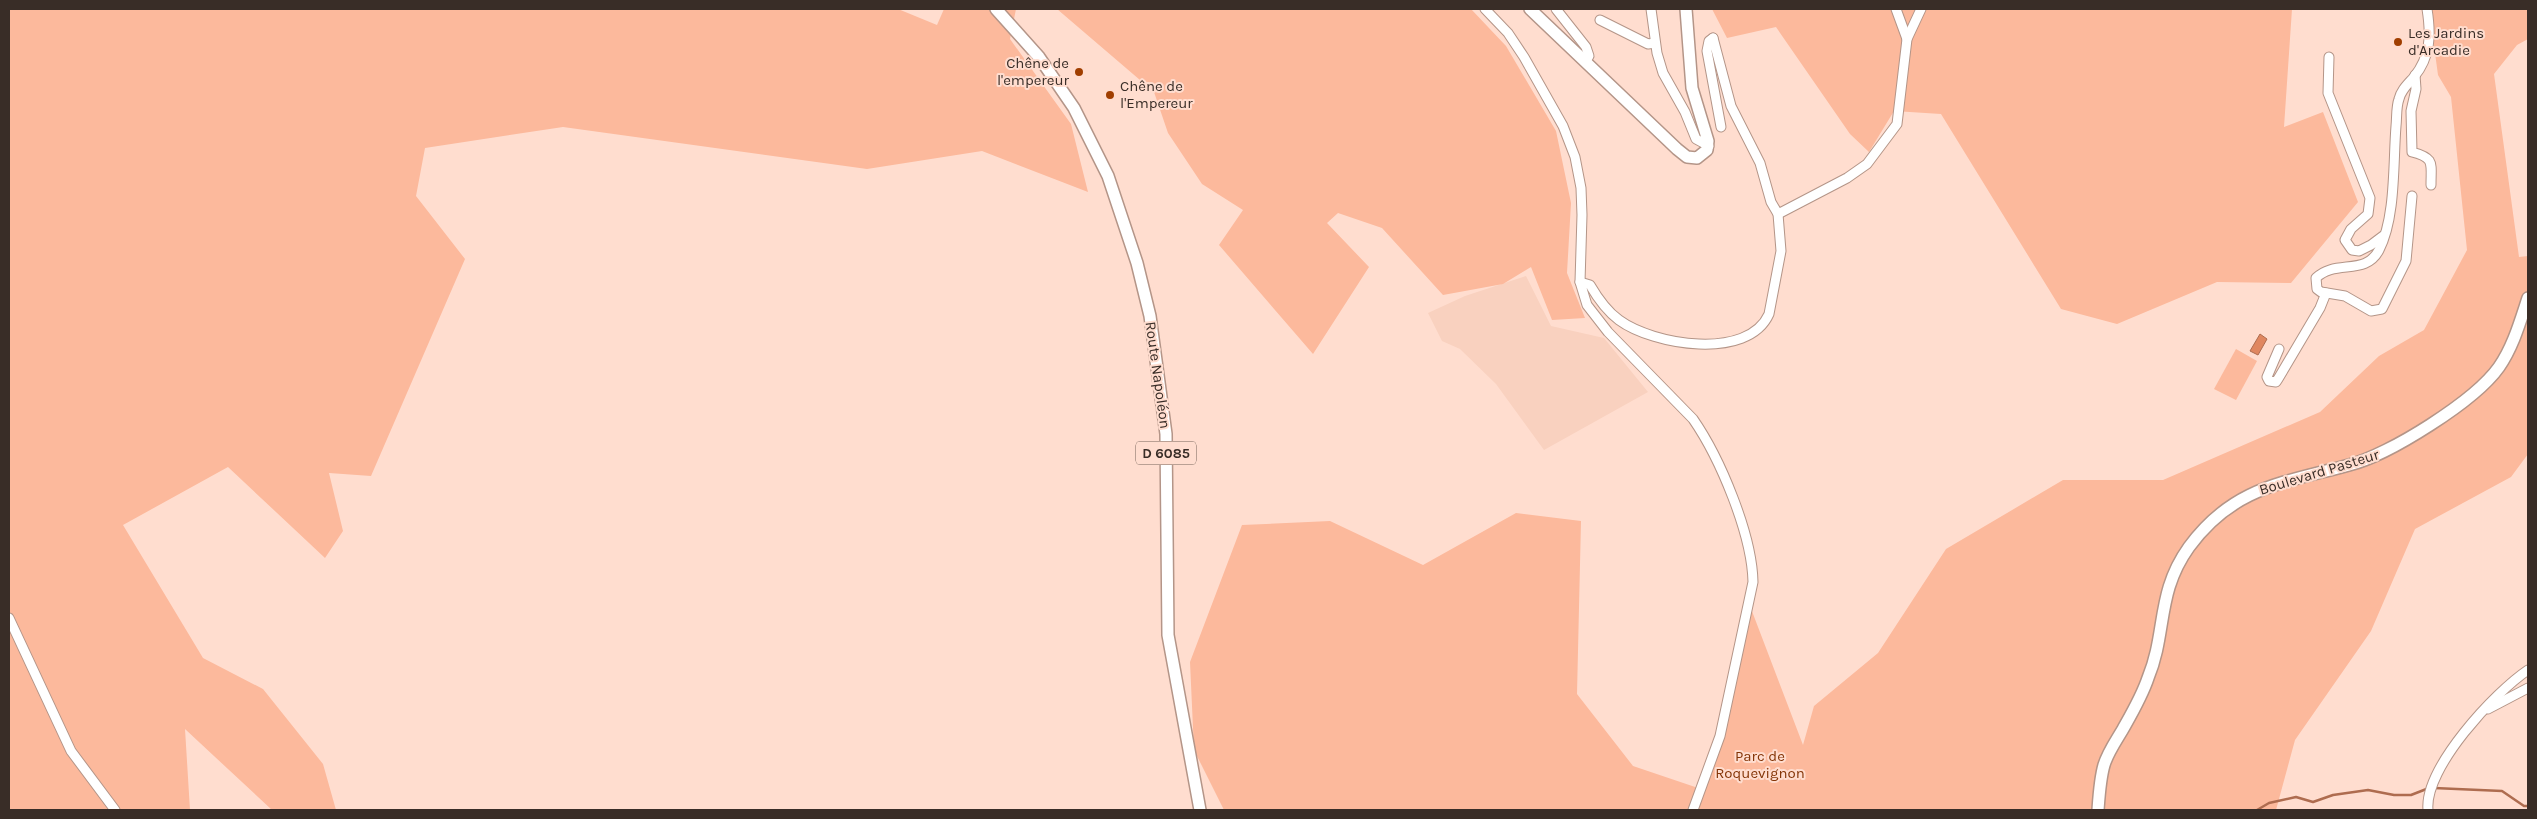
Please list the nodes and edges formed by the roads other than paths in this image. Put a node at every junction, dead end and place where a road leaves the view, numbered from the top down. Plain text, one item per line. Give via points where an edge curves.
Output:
1 (996, 9) edge
2 (1485, 9) edge
3 (1530, 9) edge
4 (1556, 9) edge
5 (1650, 9) edge
6 (1686, 9) edge
7 (1896, 9) edge
8 (1921, 9) edge
9 (2427, 9) edge
10 (1600, 20) dead end
11 (1907, 39) junction
12 (1655, 43) junction
13 (2329, 57) dead end
14 (1586, 61) junction
15 (2415, 75) junction
16 (1722, 127) dead end
17 (1709, 146) junction
18 (2431, 186) dead end
19 (2412, 196) dead end
20 (1778, 214) junction
21 (2383, 235) junction
22 (1580, 282) junction
23 (2326, 293) junction
24 (2528, 298) edge
25 (2279, 349) dead end
26 (9, 618) edge
27 (2528, 670) edge
28 (2528, 688) edge
29 (2484, 711) junction
30 (2098, 808) edge
31 (115, 810) edge
32 (1200, 810) edge
33 (1693, 810) edge
34 (2428, 810) edge

1 - 32 main road, Route Napoléon / D 6085 via 1040,58 1074,108 1108,176 1137,262 1150,316 1166,434 1168,635
2 - 22 street via 1508,33 1524,57 1563,126 1576,157 1582,215
3 - 14 main road
4 - 14 street via 1586,47 1589,56
5 - 12 street
6 - 17 main road via 1692,88
7 - 11 street
8 - 11 street
9 - 15 street via 2431,41
10 - 12 street via 1648,44
11 - 20 street via 1897,124 1867,164 1848,178
12 - 17 street via 1663,73 1696,139
13 - 21 street via 2328,92 2370,198 2368,214 2352,229 2346,240 2352,250 2359,251
14 - 17 main road via 1687,157 1697,158
15 - 18 street via 2416,89 2411,111 2412,152 2427,156 2431,162
15 - 21 street via 2398,99 2389,217
16 - 20 street via 1707,51 1713,38 1731,106 1760,163 1771,202
19 - 23 street via 2406,261 2382,309 2371,311 2345,296
20 - 22 street via 1780,250 1769,314 1755,333 1741,340 1679,343 1647,334 1619,320 1590,285
21 - 23 street via 2371,262 2331,269 2316,278 2317,289
22 - 33 street via 1587,305 1597,319 1692,419 1704,436 1718,462 1753,566 1753,582 1720,736
23 - 25 street via 2276,382 2269,381 2267,377
24 - 30 main road, Boulevard Pasteur via 2518,330 2500,366 2475,393 2386,452 2262,488 2237,501 2216,517 2190,545 2175,568 2165,596 2149,677 2104,766
26 - 31 street via 71,751
27 - 29 street
28 - 29 street
29 - 34 street via 2453,747 2436,778

